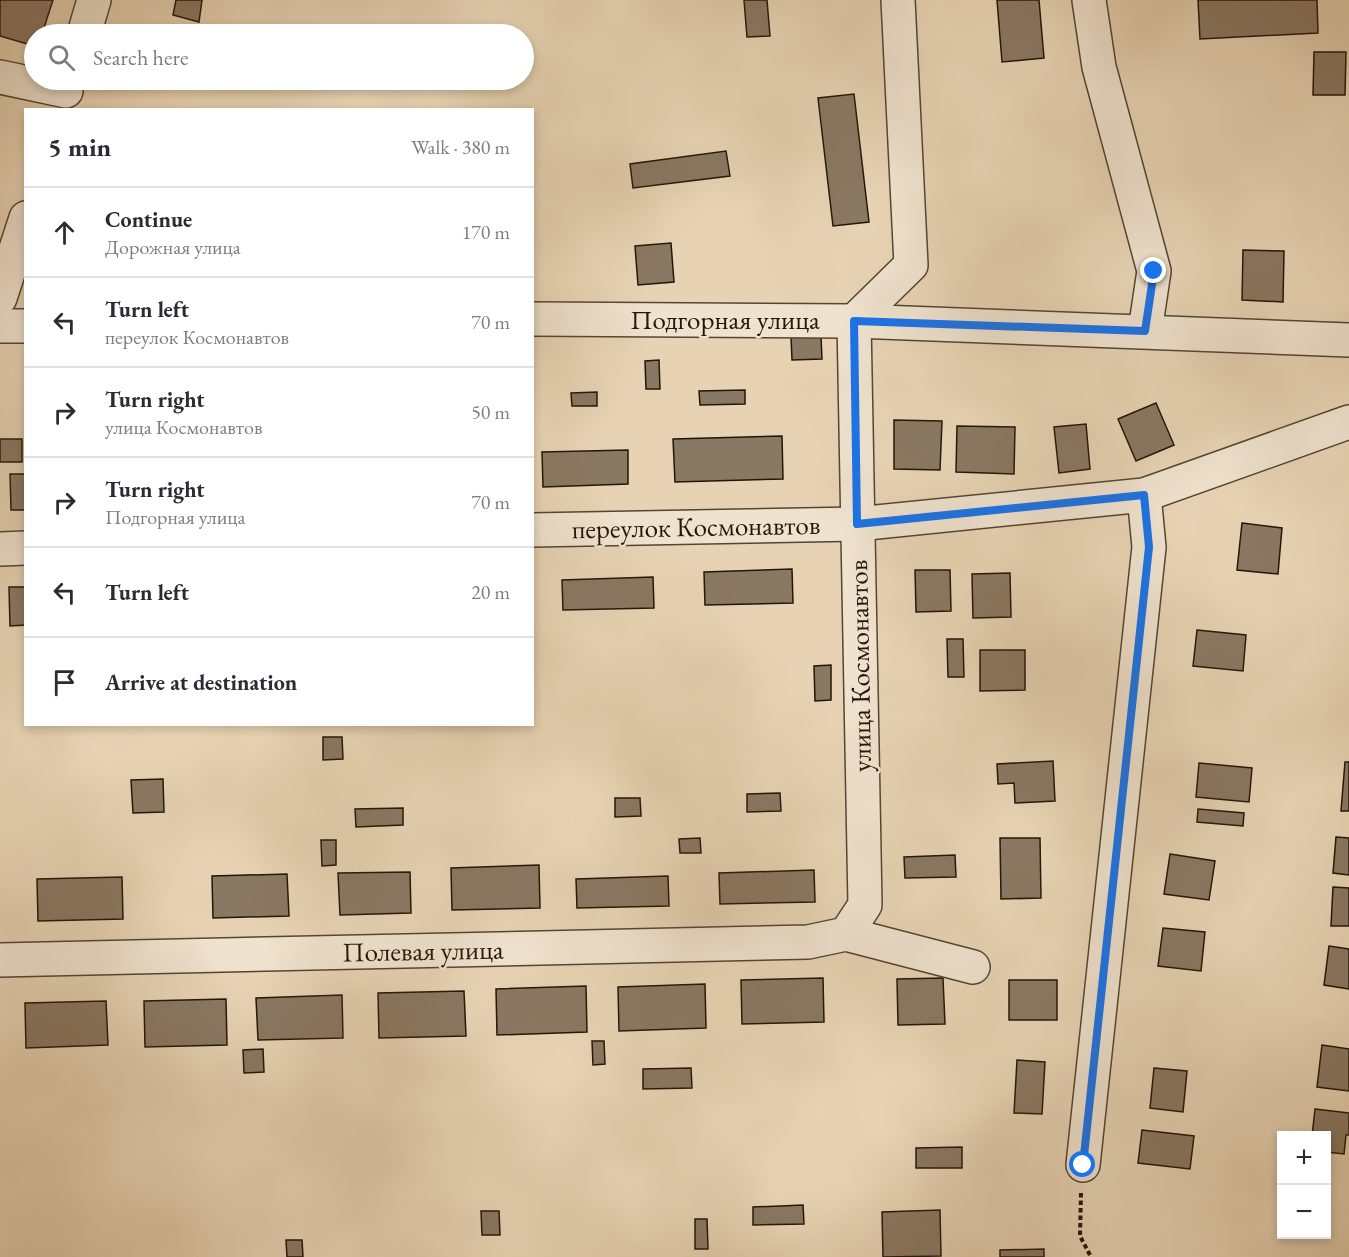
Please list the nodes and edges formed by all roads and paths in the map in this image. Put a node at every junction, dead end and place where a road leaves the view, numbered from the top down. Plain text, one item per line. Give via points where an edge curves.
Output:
1 (94, 0) edge
2 (898, 0) edge
3 (1089, 0) edge
4 (87, 24) edge
5 (0, 77) edge
6 (24, 83) edge
7 (24, 224) edge
8 (0, 298) edge
9 (534, 319) edge
10 (854, 321) junction
11 (0, 326) edge
12 (24, 326) edge
13 (1145, 331) junction
14 (1349, 340) edge
15 (1349, 423) edge
16 (1144, 495) junction
17 (857, 524) junction
18 (534, 530) edge
19 (24, 548) edge
20 (0, 549) edge
21 (846, 934) junction
22 (0, 960) edge
23 (973, 967) dead end
24 (1083, 1165) joint
25 (1091, 1257) edge

1 - 4 street
2 - 10 street via 911,265
3 - 13 street via 1099,67 1154,271
5 - 6 street
7 - 8 street
9 - 10 street, Подгорная улица
10 - 13 street, Подгорная улица
10 - 17 street, улица Космонавтов
11 - 12 street
13 - 14 street, Подгорная улица
15 - 16 street, переулок Космонавтов
16 - 17 street, переулок Космонавтов
16 - 24 street via 1149,547
17 - 18 street, переулок Космонавтов
17 - 21 street, улица Космонавтов via 865,905
19 - 20 street
21 - 22 street, Полевая улица via 808,942
21 - 23 street
24 - 25 path via 1080,1236

